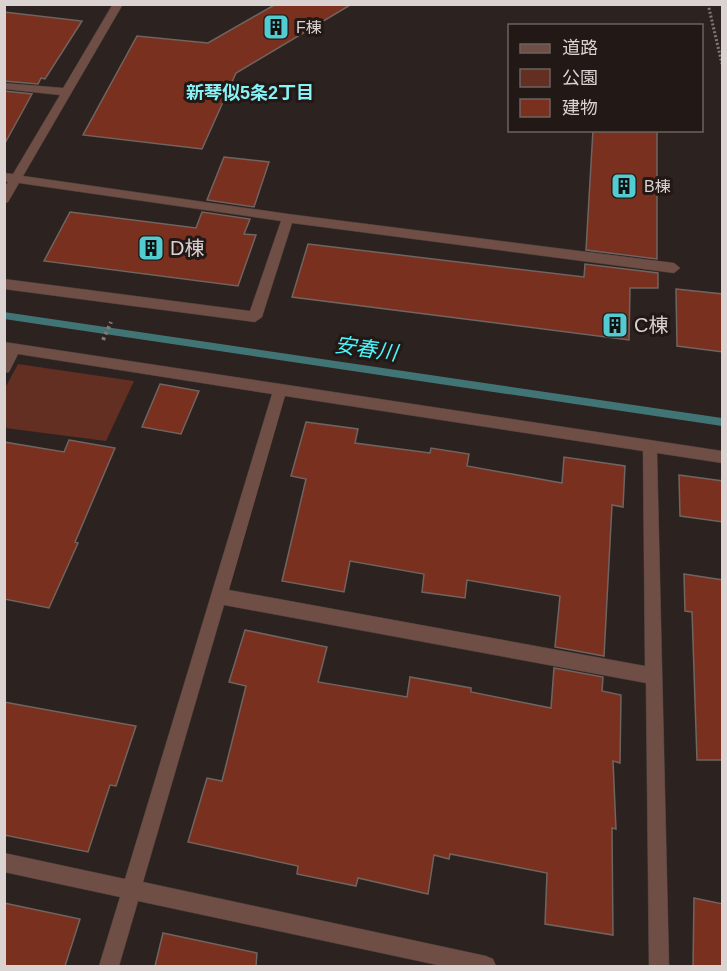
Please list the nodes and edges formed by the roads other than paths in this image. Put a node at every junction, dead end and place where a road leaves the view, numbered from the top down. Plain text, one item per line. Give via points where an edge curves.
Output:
1 (118, 4) edge
2 (4, 86) edge
3 (67, 92) junction
4 (10, 178) edge
5 (4, 199) edge
6 (288, 218) junction
7 (674, 268) dead end
8 (4, 284) edge
9 (10, 348) edge
10 (4, 368) edge
11 (280, 390) junction
12 (650, 446) junction
13 (723, 458) edge
14 (218, 596) junction
15 (654, 676) junction
16 (4, 862) edge
17 (132, 890) junction
18 (109, 966) edge
19 (486, 966) edge
20 (659, 966) edge

1 - 3 street
2 - 3 street
3 - 4 street
4 - 5 street
4 - 6 street
6 - 7 street
6 - 8 street via 255,317
9 - 10 street
9 - 11 street
11 - 12 street
11 - 14 street
12 - 13 street
12 - 15 street
14 - 15 street
14 - 17 street
15 - 20 street
16 - 17 street
17 - 18 street
17 - 19 street

